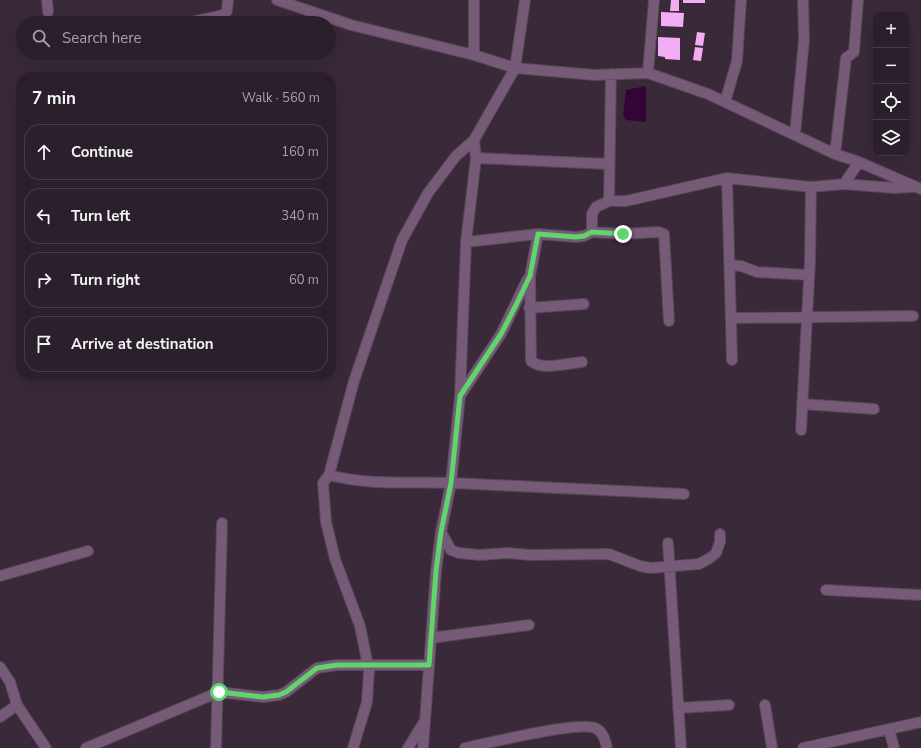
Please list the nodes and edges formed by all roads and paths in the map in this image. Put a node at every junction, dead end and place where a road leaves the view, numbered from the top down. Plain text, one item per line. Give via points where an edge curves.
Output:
1 (47, 0) edge
2 (228, 0) edge
3 (278, 0) edge
4 (474, 0) edge
5 (525, 0) edge
6 (654, 0) edge
7 (741, 0) edge
8 (803, 0) edge
9 (858, 0) edge
10 (48, 12) dead end
11 (218, 16) edge
12 (325, 16) edge
13 (336, 20) edge
14 (474, 55) junction
15 (515, 68) junction
16 (648, 73) junction
17 (611, 74) junction
18 (725, 102) junction
19 (794, 134) junction
20 (474, 140) junction
21 (835, 154) junction
22 (476, 158) junction
23 (859, 162) junction
24 (608, 164) junction
25 (727, 178) junction
26 (844, 184) junction
27 (811, 187) junction
28 (920, 187) edge
29 (609, 201) junction
30 (592, 232) junction
31 (538, 234) junction
32 (466, 242) junction
33 (730, 265) junction
34 (809, 275) junction
35 (530, 276) junction
36 (584, 304) dead end
37 (529, 308) junction
38 (806, 316) junction
39 (913, 316) dead end
40 (731, 318) junction
41 (669, 321) dead end
42 (732, 360) dead end
43 (582, 362) dead end
44 (460, 396) junction
45 (802, 404) junction
46 (874, 409) dead end
47 (801, 430) dead end
48 (329, 475) junction
49 (451, 483) junction
50 (684, 494) dead end
51 (222, 523) dead end
52 (441, 532) junction
53 (720, 534) dead end
54 (668, 543) dead end
55 (88, 551) dead end
56 (669, 567) junction
57 (0, 576) edge
58 (826, 590) dead end
59 (921, 595) edge
60 (529, 625) dead end
61 (431, 638) junction
62 (429, 665) junction
63 (0, 666) edge
64 (368, 666) junction
65 (219, 692) junction
66 (17, 705) junction
67 (729, 705) dead end
68 (766, 705) dead end
69 (678, 708) junction
70 (0, 717) edge
71 (426, 718) junction
72 (920, 725) edge
73 (889, 729) junction
74 (829, 745) edge
75 (91, 747) edge
76 (46, 748) edge
77 (216, 748) edge
78 (353, 748) edge
79 (408, 748) edge
80 (423, 748) edge
81 (465, 748) edge
82 (607, 748) edge
83 (681, 748) edge
84 (772, 748) edge
85 (803, 748) edge
86 (894, 748) edge

1 - 10 street
2 - 11 street via 227,11
3 - 12 street
4 - 14 street
5 - 15 street
6 - 16 street
7 - 18 street via 737,61
8 - 19 street via 804,40
9 - 21 street via 856,44 854,52 846,58
13 - 14 street
14 - 15 street
15 - 17 street
15 - 20 street
16 - 17 street
16 - 18 street
17 - 24 street
18 - 19 street
19 - 21 street
20 - 22 street
20 - 48 street via 456,156 428,193 402,240 354,381
21 - 23 street
22 - 24 street
22 - 32 street
23 - 26 street
23 - 28 street
24 - 29 street
25 - 27 street
25 - 29 street via 626,200
25 - 33 street
26 - 27 street
26 - 28 street via 894,188
27 - 34 street
29 - 30 street via 594,210
30 - 31 street via 576,237
30 - 41 street via 664,234
31 - 32 street
31 - 35 street
32 - 44 street
33 - 34 street via 757,272
33 - 40 street
34 - 38 street
35 - 37 street
35 - 44 street via 501,334
36 - 37 street
37 - 43 street via 531,361 542,365
38 - 39 street
38 - 40 street
38 - 45 street
40 - 42 street
44 - 49 street
45 - 46 street
45 - 47 street
48 - 49 street via 375,483
48 - 64 street via 323,483 326,522 335,559 360,626
49 - 50 street
49 - 52 street
51 - 65 street
52 - 56 street via 451,550 459,553 609,554 640,566
52 - 61 street
53 - 56 street via 716,553 710,558 699,564
54 - 56 street
55 - 57 street
56 - 69 street
58 - 59 street
60 - 61 street
61 - 62 street
62 - 64 street
62 - 71 street
63 - 66 street via 17,698
64 - 65 street via 337,665 317,668 286,692 272,697
64 - 78 street via 367,702
65 - 75 street
65 - 77 street
66 - 70 street
66 - 76 street
67 - 69 street
68 - 84 street
69 - 83 street
71 - 79 street
71 - 80 street
72 - 73 street
73 - 74 street
73 - 86 street
74 - 85 street
81 - 82 street via 568,727 586,726 595,727 600,731

